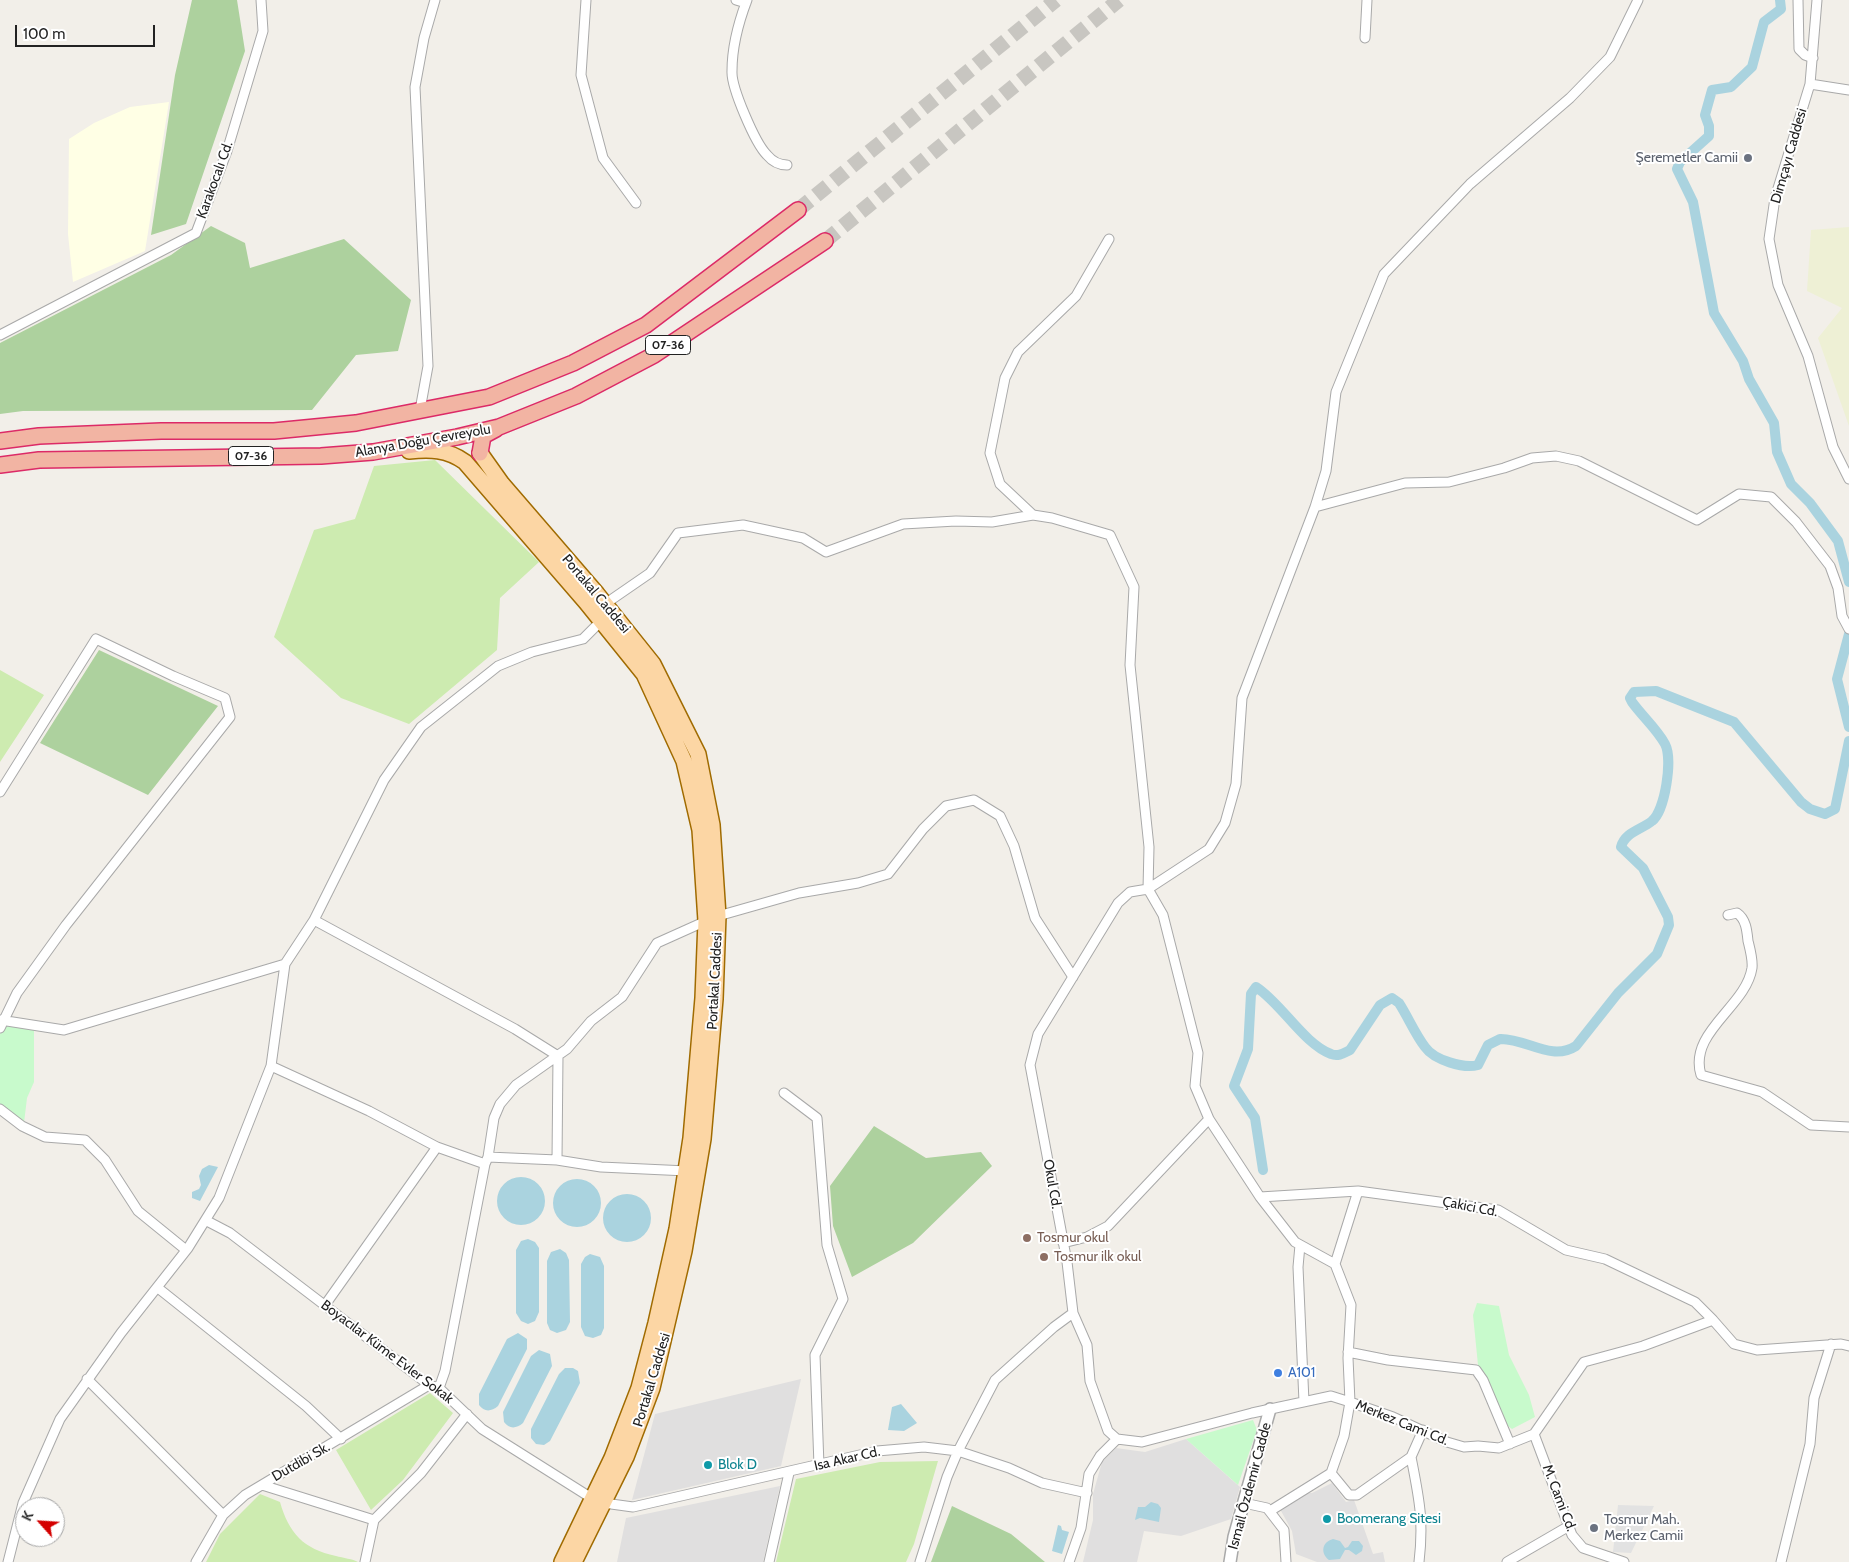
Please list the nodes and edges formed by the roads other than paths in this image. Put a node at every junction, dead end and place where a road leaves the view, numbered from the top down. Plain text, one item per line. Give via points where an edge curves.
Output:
1 (261, 0) edge
2 (435, 0) edge
3 (586, 0) edge
4 (736, 0) edge
5 (1367, 0) edge
6 (1638, 0) edge
7 (1798, 0) edge
8 (1817, 0) edge
9 (746, 2) edge
10 (1365, 38) dead end
11 (1813, 58) junction
12 (1810, 84) junction
13 (1849, 90) edge
14 (787, 165) dead end
15 (636, 203) dead end
16 (798, 210) tunnel mouth
17 (1108, 238) dead end
18 (825, 241) tunnel mouth
19 (0, 335) edge
20 (420, 410) junction
21 (499, 427) junction
22 (0, 441) edge
23 (373, 452) junction
24 (480, 453) joint
25 (0, 465) edge
26 (1849, 479) edge
27 (1315, 506) junction
28 (1033, 515) junction
29 (605, 604) junction
30 (601, 621) junction
31 (1849, 629) edge
32 (0, 792) edge
33 (1148, 889) junction
34 (1728, 916) dead end
35 (712, 919) junction
36 (314, 920) junction
37 (285, 964) junction
38 (1073, 977) junction
39 (1, 1023) edge
40 (558, 1056) junction
41 (271, 1066) junction
42 (784, 1093) dead end
43 (0, 1109) edge
44 (1208, 1120) junction
45 (1849, 1127) edge
46 (437, 1147) junction
47 (557, 1160) junction
48 (486, 1161) junction
49 (692, 1172) junction
50 (1358, 1191) junction
51 (1260, 1197) junction
52 (207, 1221) junction
53 (1064, 1243) junction
54 (1300, 1245) junction
55 (186, 1250) junction
56 (1335, 1264) junction
57 (158, 1288) junction
58 (325, 1305) junction
59 (1073, 1313) junction
60 (1713, 1320) junction
61 (1831, 1344) junction
62 (1849, 1346) edge
63 (1348, 1352) junction
64 (87, 1379) junction
65 (429, 1385) junction
66 (439, 1388) junction
67 (1304, 1402) junction
68 (1350, 1402) junction
69 (1270, 1410) junction
70 (467, 1414) junction
71 (1424, 1430) junction
72 (1534, 1434) junction
73 (341, 1439) junction
74 (1117, 1439) junction
75 (1510, 1444) junction
76 (958, 1451) junction
77 (1411, 1458) junction
78 (819, 1466) junction
79 (789, 1473) junction
80 (1331, 1473) junction
81 (262, 1485) junction
82 (1087, 1493) junction
83 (598, 1501) junction
84 (1244, 1502) junction
85 (1270, 1511) junction
86 (223, 1515) junction
87 (374, 1520) junction
88 (1568, 1526) junction
89 (8, 1562) edge
90 (196, 1562) edge
91 (366, 1562) edge
92 (562, 1562) edge
93 (574, 1562) edge
94 (768, 1562) edge
95 (920, 1562) edge
96 (1069, 1562) edge
97 (1230, 1562) edge
98 (1286, 1562) edge
99 (1419, 1562) edge
100 (1507, 1562) edge
101 (1624, 1562) edge
102 (1782, 1562) edge

1 - 19 street, Karakocalı Cd. via 263,31 227,151 196,234
2 - 20 street via 415,87 428,366
3 - 15 street via 581,75 603,158
4 - 9 street
5 - 10 street
6 - 27 street, Okul Cd. via 1610,57 1570,98 1470,184 1384,274 1336,392 1326,471
7 - 11 street via 1799,49
8 - 11 street, Dimçayı Caddesi
9 - 14 street via 732,72 758,143 768,157 780,165
11 - 12 street, Dimçayı Caddesi
12 - 13 street
12 - 26 street, Dimçayı Caddesi via 1775,198 1769,239 1778,285 1808,356 1832,447
16 - 20 highway, Alanya Doğu Çevreyolu / 07-36 via 646,325 573,363 489,397
17 - 28 street via 1076,296 1018,352 1005,378 990,453 1000,484
18 - 21 highway, Alanya Doğu Çevreyolu / 07-36 via 654,355 576,396
20 - 22 highway, Alanya Doğu Çevreyolu / 07-36 via 356,423 274,431 39,436
21 - 23 highway, Alanya Doğu Çevreyolu / 07-36
21 - 24 highway via 483,436
23 - 25 highway, Alanya Doğu Çevreyolu / 07-36 via 321,456 40,460
23 - 30 main road, Portakal Caddesi via 440,450 453,453 465,462
24 - 29 main road, Portakal Caddesi via 502,484
27 - 31 street via 1405,483 1449,482 1532,458 1556,456 1579,461 1697,520 1739,494 1771,498 1796,522 1830,566 1838,588 1842,616
27 - 33 street, Okul Cd. via 1242,698 1236,784 1224,822 1209,849
28 - 29 street via 992,522 903,524 826,552 803,538 743,525 678,533 650,573
28 - 33 street via 1110,535 1134,587 1130,665 1149,847
29 - 30 street
29 - 35 main road, Portakal Caddesi via 653,664 698,754 712,825
30 - 35 main road, Portakal Caddesi via 644,674 684,761 700,830
30 - 36 street via 583,638 532,652 498,666 421,727 384,780
32 - 39 street via 96,639 225,698 230,717 66,925 17,993
33 - 38 street, Okul Cd. via 1130,892 1118,903
33 - 44 street via 1163,915 1198,1053 1195,1086
34 - 45 street via 1738,913 1742,916 1752,966 1745,989 1708,1034 1697,1062 1702,1075 1762,1092 1811,1124
35 - 38 street via 799,893 858,883 888,874 923,829 946,806 974,800 1000,816 1014,846 1035,918
35 - 40 street via 657,943 622,997 591,1021
35 - 49 main road, Portakal Caddesi via 715,999 703,1139
36 - 37 street
36 - 40 street via 515,1029
37 - 39 street via 64,1030
37 - 41 street
38 - 53 street, Okul Cd. via 1038,1034 1030,1065
40 - 47 street
40 - 48 street via 516,1085 500,1104
41 - 46 street via 369,1111
41 - 52 street
42 - 78 street via 818,1118 827,1245 843,1299 815,1354
43 - 55 street via 22,1126 45,1137 85,1140 105,1160 138,1211
44 - 51 street
44 - 53 street via 1108,1226
46 - 48 street
46 - 58 street
47 - 48 street
47 - 49 street via 601,1167
48 - 66 street
49 - 83 main road, Portakal Caddesi via 671,1316 652,1388 626,1457
50 - 51 street, Çakici Cd.
50 - 56 street
50 - 60 street, Çakici Cd. via 1498,1210 1566,1250 1605,1259 1695,1302
51 - 54 street
52 - 55 street
52 - 58 street, Boyacılar Küme Evler Sokak via 230,1233
53 - 59 street, Okul Cd.
54 - 56 street
54 - 67 street via 1298,1267
55 - 57 street
56 - 63 street, Merkez Cami Cd. via 1351,1305
57 - 64 street
57 - 73 street via 306,1406
58 - 65 street, Boyacılar Küme Evler Sokak
59 - 74 street, Okul Cd. via 1087,1345 1090,1381 1108,1430
59 - 76 street via 995,1380
60 - 61 street via 1734,1344 1757,1350
60 - 72 street via 1643,1346 1584,1362
61 - 62 street
61 - 102 street via 1814,1398 1810,1444
63 - 68 street, Merkez Cami Cd.
63 - 75 street via 1476,1370
64 - 86 street
64 - 89 street via 60,1420 34,1474
65 - 66 street, Boyacılar Küme Evler Sokak
65 - 73 street, Dutdibi Sk.
66 - 70 street, Boyacılar Küme Evler Sokak
67 - 68 street via 1331,1396
67 - 69 street
68 - 71 street, Merkez Cami Cd.
68 - 80 street via 1344,1436
69 - 74 street via 1142,1442
69 - 84 street, Ismail Ôzdemir Cadde
70 - 83 street, Boyacılar Küme Evler Sokak via 482,1429
70 - 87 street via 422,1473
71 - 75 street, Merkez Cami Cd. via 1464,1447 1499,1448
71 - 77 street
72 - 75 street, Merkez Cami Cd.
72 - 88 street, M. Cami Cd.
73 - 81 street, Dutdibi Sk.
74 - 82 street via 1100,1456 1089,1474
76 - 78 street, Isa Akar Cd. via 924,1447 877,1451
76 - 82 street, Isa Akar Cd. via 1042,1483
76 - 95 street
77 - 80 street via 1357,1495 1349,1495
77 - 99 street via 1422,1510
78 - 79 street, Isa Akar Cd.
79 - 83 street, Isa Akar Cd. via 633,1507
79 - 94 street
80 - 85 street
81 - 86 street, Dutdibi Sk.
81 - 87 street
82 - 96 street via 1081,1528
83 - 92 main road, Portakal Caddesi
83 - 93 main road, Portakal Caddesi
84 - 85 street
84 - 97 street, Ismail Ôzdemir Cadde
85 - 98 street via 1284,1530
86 - 90 street, Dutdibi Sk.
87 - 91 street
88 - 100 street
88 - 101 street, M. Cami Cd. via 1583,1548

